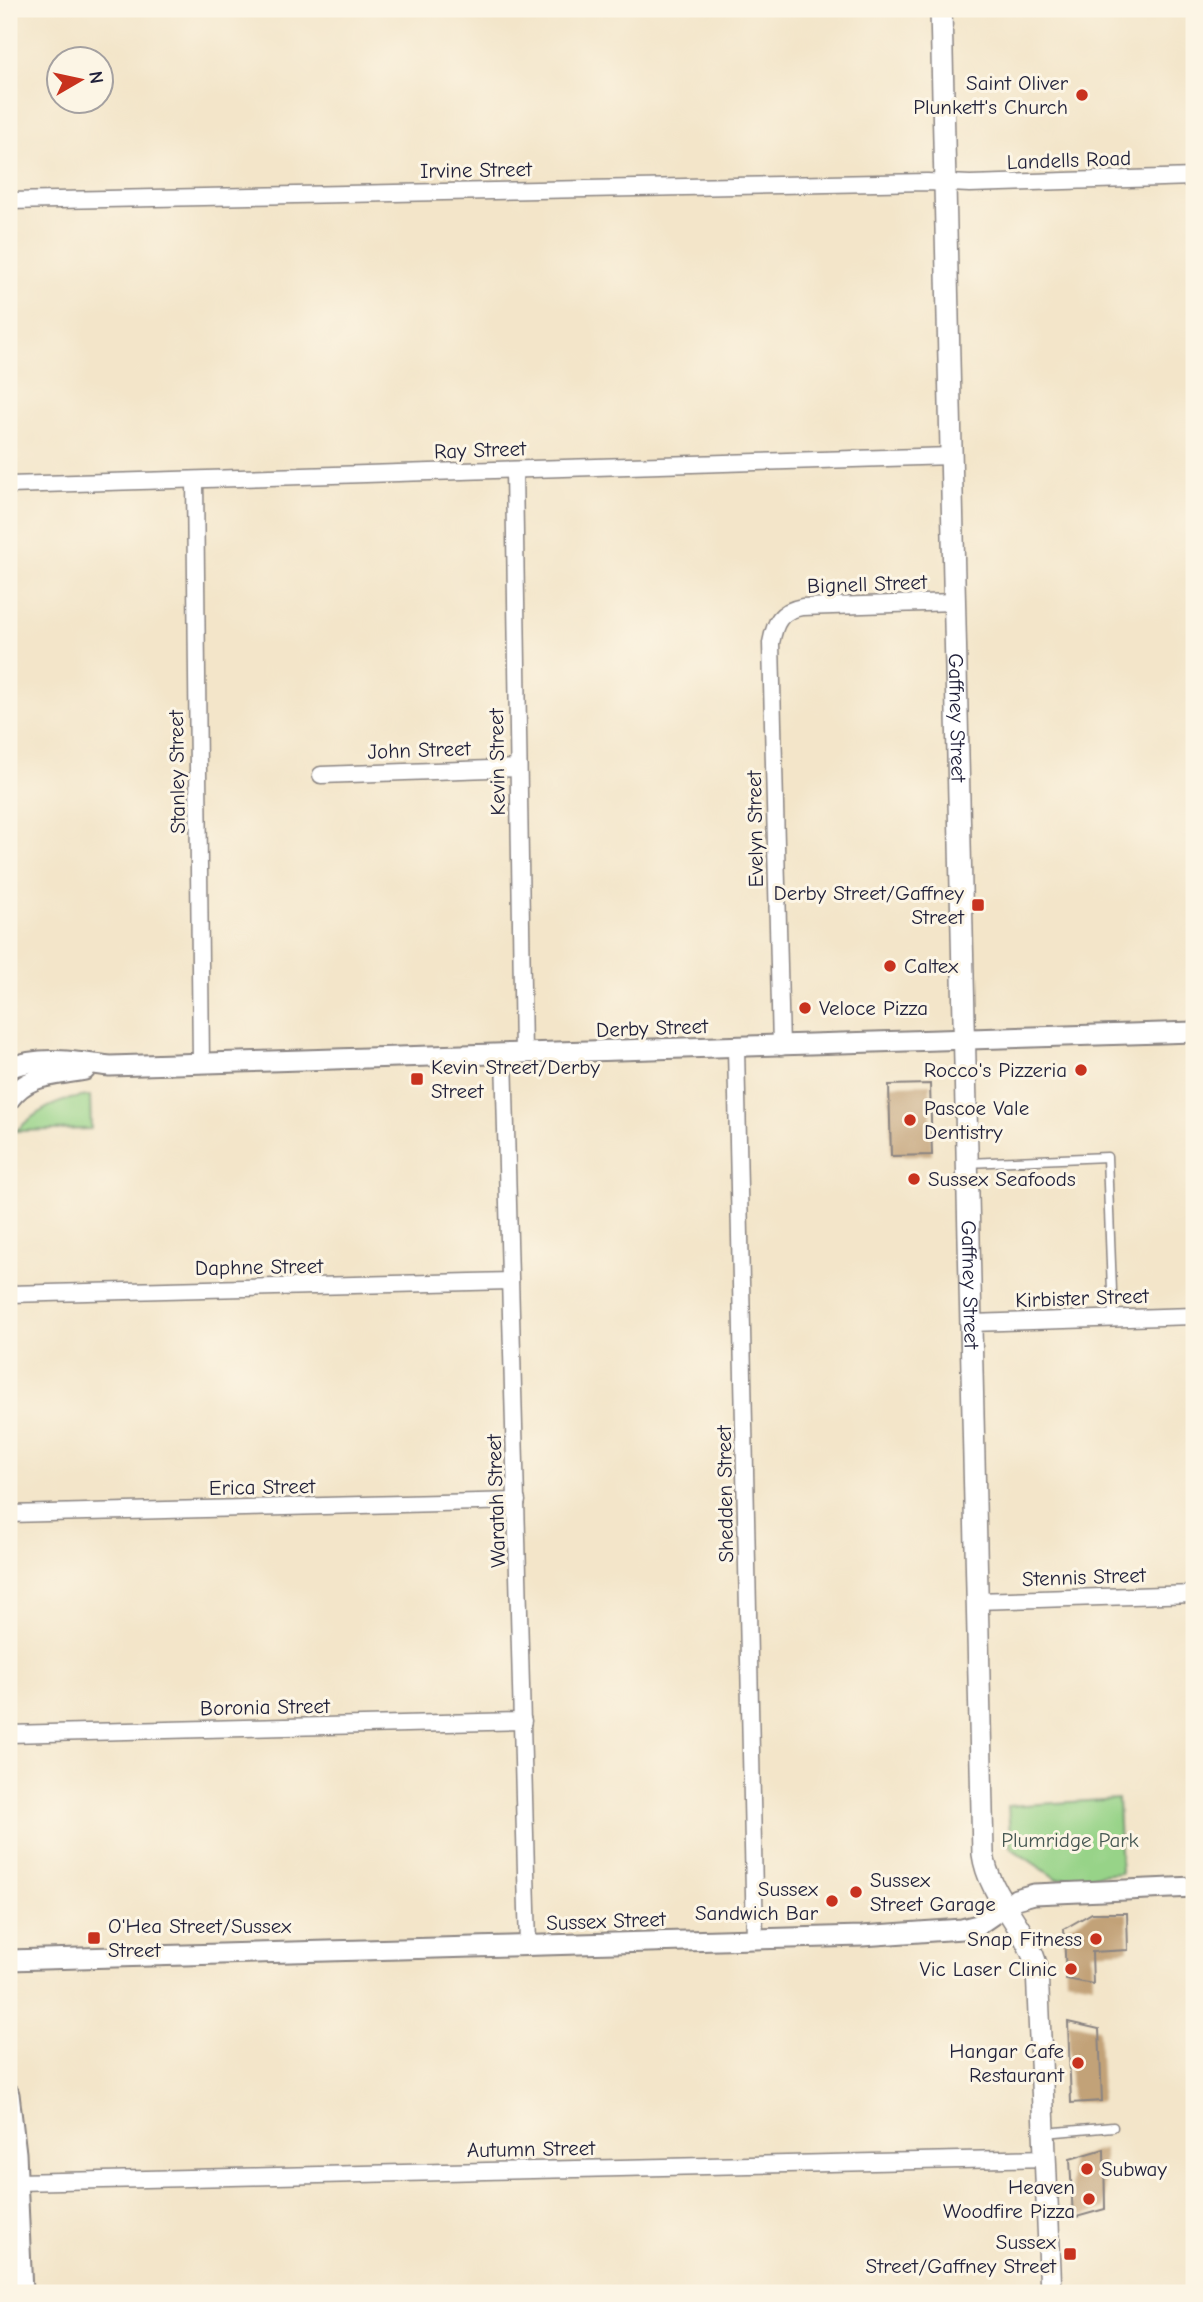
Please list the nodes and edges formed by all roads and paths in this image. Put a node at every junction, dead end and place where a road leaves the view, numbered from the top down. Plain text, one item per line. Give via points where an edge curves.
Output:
1 (942, 9) edge
2 (1194, 177) edge
3 (945, 183) junction
4 (9, 201) edge
5 (951, 456) junction
6 (514, 470) junction
7 (195, 480) junction
8 (9, 485) edge
9 (954, 602) junction
10 (782, 614) joint
11 (518, 768) junction
12 (321, 775) dead end
13 (1194, 1032) edge
14 (964, 1040) junction
15 (781, 1046) junction
16 (736, 1048) junction
17 (514, 1054) junction
18 (201, 1063) junction
19 (110, 1066) junction
20 (9, 1068) edge
21 (9, 1100) edge
22 (968, 1163) junction
23 (510, 1281) junction
24 (9, 1294) edge
25 (1194, 1316) edge
26 (1113, 1318) junction
27 (971, 1323) junction
28 (517, 1501) junction
29 (9, 1514) edge
30 (1194, 1594) edge
31 (976, 1601) junction
32 (523, 1721) junction
33 (9, 1734) edge
34 (1194, 1887) edge
35 (1005, 1906) junction
36 (755, 1940) junction
37 (528, 1946) junction
38 (9, 1960) edge
39 (9, 2094) edge
40 (1113, 2127) dead end
41 (1045, 2133) junction
42 (1046, 2158) junction
43 (17, 2182) junction
44 (22, 2293) edge
45 (1051, 2293) edge

1 - 3 main road, Gaffney Street
2 - 3 street, Landells Road
3 - 4 street, Irvine Street
3 - 5 main road, Gaffney Street
5 - 6 street, Ray Street
5 - 9 main road, Gaffney Street
6 - 7 street, Ray Street
6 - 11 street, Kevin Street
7 - 8 street, Ray Street
7 - 18 street, Stanley Street
9 - 10 street, Bignell Street via 802,607
9 - 14 main road, Gaffney Street
10 - 15 street, Evelyn Street via 774,625 771,643
11 - 12 street, John Street
11 - 17 street, Kevin Street
13 - 14 street, Derby Street
14 - 15 street, Derby Street
14 - 22 main road, Gaffney Street
15 - 16 street, Derby Street
16 - 17 street, Derby Street
16 - 36 street, Shedden Street
17 - 18 street, Derby Street
17 - 23 street, Waratah Street
18 - 19 street, Derby Street
19 - 20 street, Derby Street via 67,1060
19 - 21 street, Derby Street via 32,1079
22 - 26 lane via 1107,1157
22 - 27 main road, Gaffney Street
23 - 24 street, Daphne Street
23 - 28 street, Waratah Street
25 - 26 street, Kirbister Street
26 - 27 street, Kirbister Street
27 - 31 main road, Gaffney Street
28 - 29 street, Erica Street
28 - 32 street, Waratah Street
30 - 31 street, Stennis Street
31 - 35 main road, Gaffney Street via 983,1854
32 - 33 street, Boronia Street
32 - 37 street, Waratah Street
34 - 35 street, Sussex Street via 1044,1892
35 - 36 street, Sussex Street via 978,1925 962,1929
35 - 41 main road, Gaffney Street via 1030,1946 1037,1968
36 - 37 street, Sussex Street
37 - 38 street, Sussex Street
39 - 43 street
40 - 41 lane
41 - 42 main road, Gaffney Street
42 - 43 street, Autumn Street
42 - 45 main road, Gaffney Street
43 - 44 street

